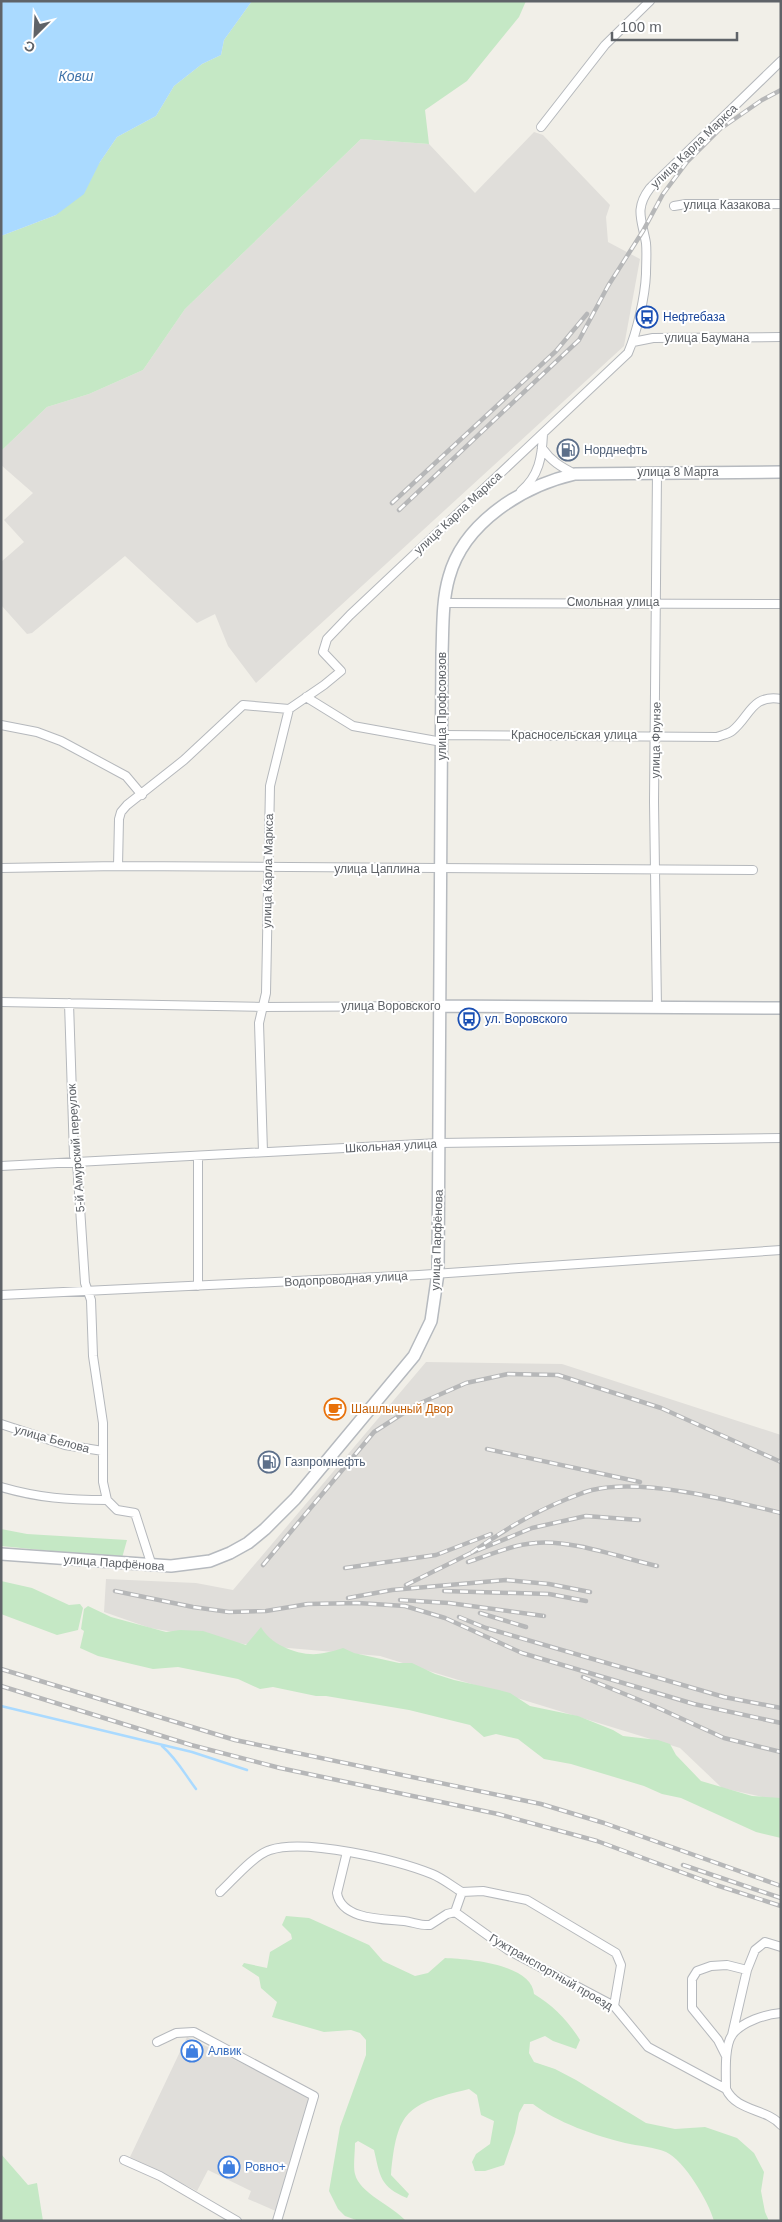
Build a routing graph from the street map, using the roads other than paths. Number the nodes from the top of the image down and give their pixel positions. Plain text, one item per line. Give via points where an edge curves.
1 (650, 1) edge
2 (781, 61) edge
3 (541, 127) dead end
4 (781, 204) edge
5 (674, 206) dead end
6 (781, 337) edge
7 (633, 342) junction
8 (543, 434) junction
9 (542, 448) junction
10 (657, 472) junction
11 (781, 472) edge
12 (575, 474) junction
13 (513, 498) junction
14 (656, 602) junction
15 (445, 603) junction
16 (781, 604) edge
17 (306, 697) junction
18 (781, 699) edge
19 (289, 708) junction
20 (1, 725) edge
21 (656, 735) junction
22 (442, 739) junction
23 (142, 795) junction
24 (118, 866) junction
25 (1, 868) edge
26 (267, 869) junction
27 (442, 870) junction
28 (655, 870) junction
29 (752, 870) dead end
30 (1, 1002) edge
31 (69, 1003) junction
32 (440, 1006) junction
33 (263, 1007) junction
34 (657, 1008) junction
35 (781, 1008) edge
36 (781, 1138) edge
37 (439, 1143) junction
38 (263, 1152) junction
39 (198, 1157) junction
40 (77, 1162) junction
41 (1, 1166) edge
42 (781, 1250) edge
43 (438, 1273) junction
44 (198, 1286) junction
45 (88, 1291) junction
46 (1, 1295) edge
47 (1, 1424) edge
48 (103, 1452) junction
49 (1, 1487) edge
50 (107, 1500) junction
51 (1, 1554) edge
52 (152, 1566) junction
53 (348, 1852) junction
54 (220, 1892) dead end
55 (462, 1892) junction
56 (455, 1912) junction
57 (781, 1947) edge
58 (747, 1970) junction
59 (614, 2006) junction
60 (781, 2013) edge
61 (732, 2035) junction
62 (156, 2042) dead end
63 (726, 2056) junction
64 (726, 2089) junction
65 (781, 2125) edge
66 (124, 2160) dead end
67 (237, 2221) edge
68 (276, 2221) edge

1 - 3 street via 605,44
2 - 7 street, улица Карла Маркса via 650,188 642,200 640,216 646,243 646,276
4 - 5 street, улица Казакова
6 - 7 street, улица Баумана via 654,338
7 - 8 street, улица Карла Маркса via 628,354
8 - 9 street
8 - 17 street, улица Карла Маркса via 326,640 323,652 341,671
9 - 12 street via 559,467
9 - 13 street via 535,477
10 - 11 main road, улица 8 Марта
10 - 12 main road, улица 8 Марта
10 - 14 street, улица Фрунзе
12 - 13 main road, улица Профсоюзов via 550,480
13 - 15 main road, улица Профсоюзов via 474,534 460,552 449,576
14 - 15 street, Смольная улица
14 - 16 street, Смольная улица
14 - 21 street, улица Фрунзе
15 - 22 main road, улица Профсоюзов
17 - 19 street, улица Карла Маркса
17 - 22 street, Красносельская улица via 353,726
18 - 21 street, Красносельская улица via 757,701 732,732 726,734
19 - 23 street via 243,705
19 - 26 street, улица Карла Маркса via 270,786
20 - 23 street via 62,741 126,776
21 - 22 street, Красносельская улица
21 - 28 street, улица Фрунзе
22 - 27 main road, улица Профсоюзов
23 - 24 street via 127,805 119,819
24 - 25 street, улица Цаплина
24 - 26 street, улица Цаплина
26 - 27 street, улица Цаплина
26 - 33 street, улица Карла Маркса via 266,994
27 - 28 street, улица Цаплина
27 - 32 main road, улица Профсоюзов
28 - 29 street, улица Цаплина
28 - 34 street, улица Фрунзе
30 - 31 street, улица Воровского
31 - 33 street, улица Воровского
31 - 40 street, 5-й Амурский переулок via 74,1156
32 - 33 street, улица Воровского
32 - 34 main road, улица Воровского
32 - 37 main road, улица Парфёнова
33 - 38 street, улица Карла Маркса via 259,1023
34 - 35 main road, улица Воровского
36 - 37 street, Школьная улица
37 - 38 street, Школьная улица
37 - 43 main road, улица Парфёнова
38 - 39 street, Школьная улица
39 - 40 street, Школьная улица
39 - 44 street
40 - 41 street, Школьная улица
40 - 45 street, 5-й Амурский переулок
42 - 43 street, Водопроводная улица
43 - 44 street, Водопроводная улица
43 - 52 main road, улица Парфёнова via 431,1321 414,1356 271,1524 248,1543 210,1561
44 - 45 street, Водопроводная улица
45 - 46 street, Водопроводная улица
45 - 48 street, 5-й Амурский переулок via 103,1423
47 - 48 street, улица Белова via 65,1445
48 - 50 street, 5-й Амурский переулок
49 - 50 street via 63,1500
50 - 52 street via 117,1510 135,1513
51 - 52 main road, улица Парфёнова
53 - 54 street via 308,1847 270,1850 261,1854
53 - 55 street via 392,1861 433,1875
53 - 56 street via 336,1893 349,1910 360,1916 430,1926
55 - 56 street
55 - 59 street via 483,1891 527,1900 616,1953 621,1965
56 - 59 street, Гужтранспортный проезд via 508,1950
57 - 58 street via 765,1942 759,1945
58 - 61 street
58 - 63 street via 727,1965 710,1966 697,1972 692,1979 692,2008 718,2040
59 - 64 street, Гужтранспортный проезд via 648,2047
60 - 61 street via 762,2016
61 - 63 street
62 - 68 street via 176,2033 194,2032 314,2096
63 - 64 street
64 - 65 street, Гужтранспортный проезд via 730,2097 743,2106
66 - 67 street via 160,2176

